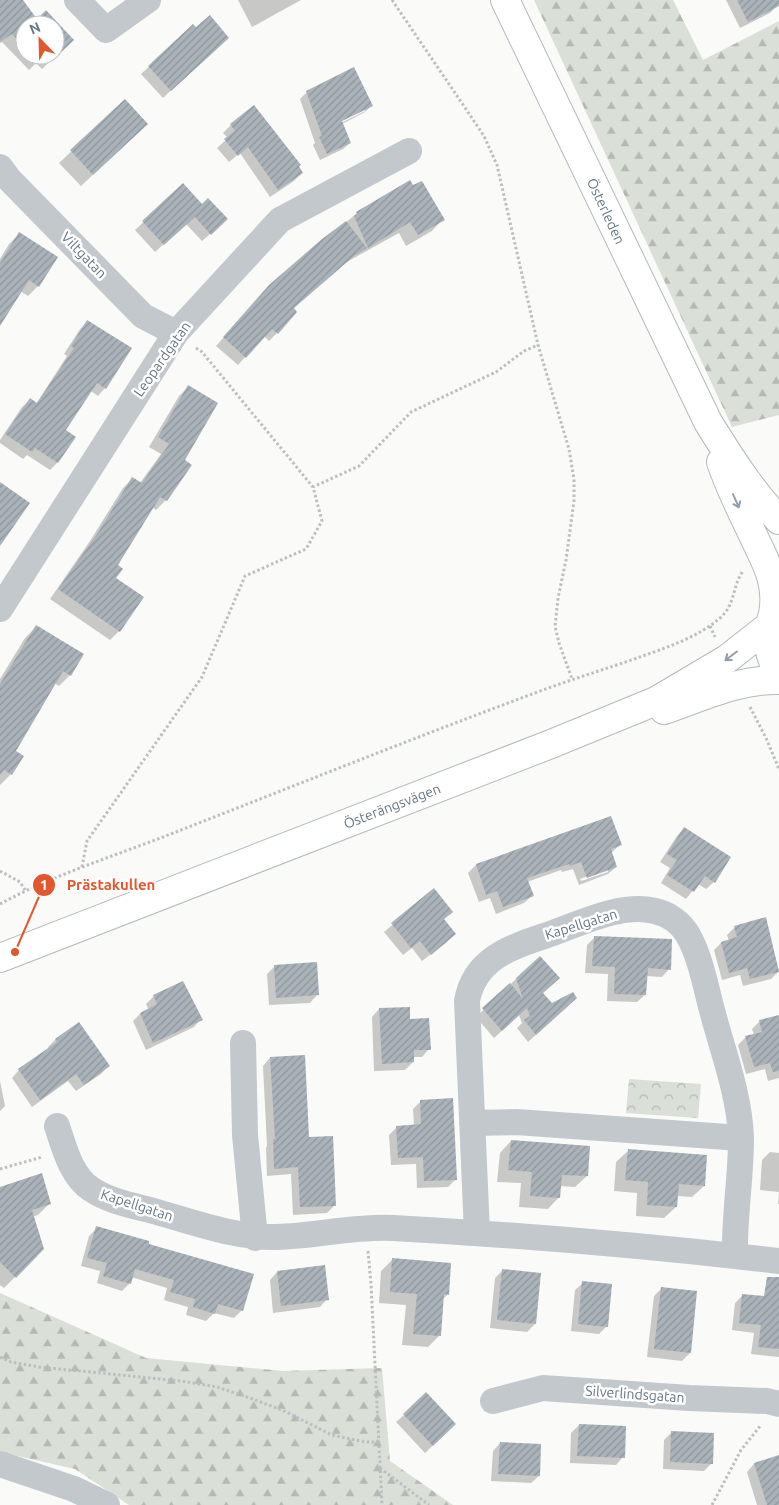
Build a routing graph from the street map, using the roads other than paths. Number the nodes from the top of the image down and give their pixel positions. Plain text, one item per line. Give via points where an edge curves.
1 (77, 0) edge
2 (148, 0) edge
3 (505, 0) edge
4 (410, 152) dead end
5 (3, 178) edge
6 (176, 333) junction
7 (708, 422) junction
8 (779, 520) edge
9 (0, 609) edge
10 (774, 615) edge
11 (779, 673) edge
12 (779, 680) edge
13 (0, 958) edge
14 (0, 971) edge
15 (243, 1043) dead end
16 (472, 1124) junction
17 (57, 1126) dead end
18 (741, 1138) junction
19 (477, 1233) junction
20 (255, 1238) junction
21 (735, 1256) junction
22 (779, 1261) edge
23 (493, 1401) dead end
24 (779, 1404) edge
25 (0, 1464) edge
26 (107, 1505) edge

1 - 2 street via 106,30
3 - 7 street, Österleden
4 - 6 street, Leopardgatan via 280,220
5 - 6 street, Viltgatan via 143,316
6 - 9 street, Leopardgatan
7 - 8 street, Österleden via 739,470
7 -> 10 street, Österleden via 735,497 765,558 776,599
10 - 11 street, Österleden via 769,651
10 -> 13 street, Österängsvägen via 728,659 656,701
12 - 14 street, Österängsvägen via 739,684 659,712
15 - 20 street via 245,1135
16 - 18 street via 516,1122
16 - 18 street, Kapellgatan via 467,1001 483,967 506,950 527,942 606,915 640,909 669,917 688,936 703,976 732,1083
16 - 19 street, Kapellgatan
17 - 20 street, Kapellgatan via 76,1174 102,1196
18 - 21 street, Kapellgatan
19 - 20 street, Kapellgatan via 366,1228
19 - 21 street, Kapellgatan
21 - 22 street, Kapellgatan
23 - 24 street, Silverlindsgatan via 543,1388
25 - 26 street via 74,1489

